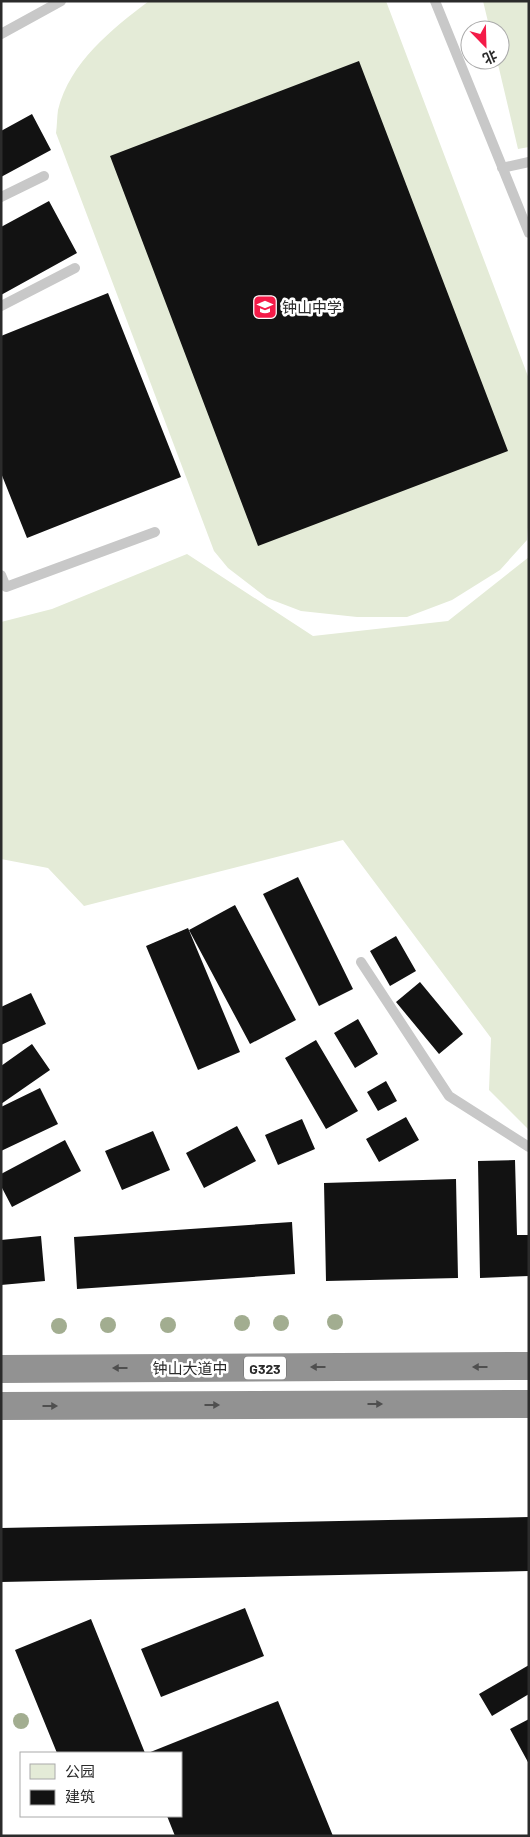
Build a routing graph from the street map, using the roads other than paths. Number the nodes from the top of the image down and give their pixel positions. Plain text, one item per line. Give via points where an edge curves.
1 (61, 1) edge
2 (435, 1) edge
3 (1, 34) edge
4 (529, 162) edge
5 (502, 168) junction
6 (44, 176) dead end
7 (1, 197) edge
8 (529, 233) edge
9 (75, 268) dead end
10 (1, 306) edge
11 (154, 532) dead end
12 (1, 575) edge
13 (361, 962) dead end
14 (529, 1147) edge
15 (529, 1366) edge
16 (1, 1369) edge
17 (529, 1404) edge
18 (1, 1406) edge

1 - 3 lane
2 - 5 lane
4 - 5 lane
5 - 8 lane
6 - 7 lane
9 - 10 lane
11 - 12 lane via 6,587
13 - 14 lane via 449,1096
15 -> 16 highway, 钟山大道中 / G323
18 -> 17 highway

